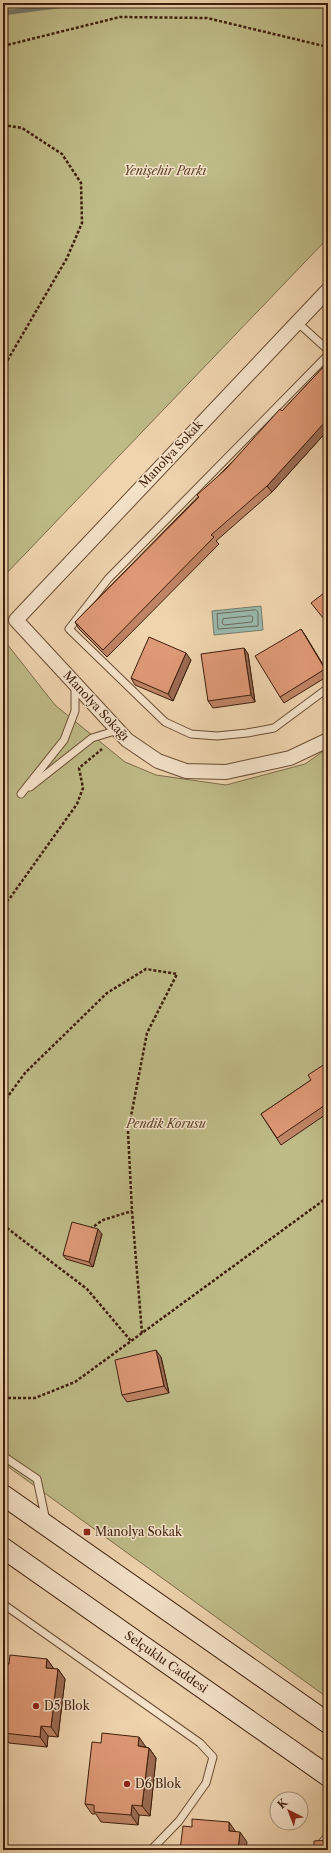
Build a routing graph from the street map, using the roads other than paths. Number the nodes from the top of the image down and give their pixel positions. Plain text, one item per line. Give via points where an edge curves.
1 (328, 290) edge
2 (297, 322) junction
3 (328, 350) edge
4 (328, 354) edge
5 (16, 620) joint
6 (75, 684) junction
7 (328, 688) edge
8 (118, 730) junction
9 (328, 740) edge
10 (3, 1456) edge
11 (3, 1495) edge
12 (48, 1527) junction
13 (3, 1548) edge
14 (4, 1607) edge
15 (328, 1723) edge
16 (328, 1776) edge
17 (328, 1836) edge
18 (151, 1850) edge
19 (315, 1850) edge

1 - 2 street, Manolya Sokak
2 - 3 lane
2 - 5 street, Manolya Sokak
4 - 7 lane via 108,579 69,629 165,722 191,734 217,736 274,728
5 - 6 street, Manolya Sokağı
6 - 8 street, Manolya Sokağı
6 - 8 lane via 75,711 64,740 21,794 92,738
8 - 9 street, Manolya Sokağı via 127,740 158,761 186,771 226,772 262,765 290,758
10 - 12 lane via 37,1479
11 - 12 main road
12 - 15 main road
13 - 16 main road, Selçuklu Caddesi
14 - 18 lane via 200,1743 213,1757 206,1783 179,1821
17 - 19 lane

